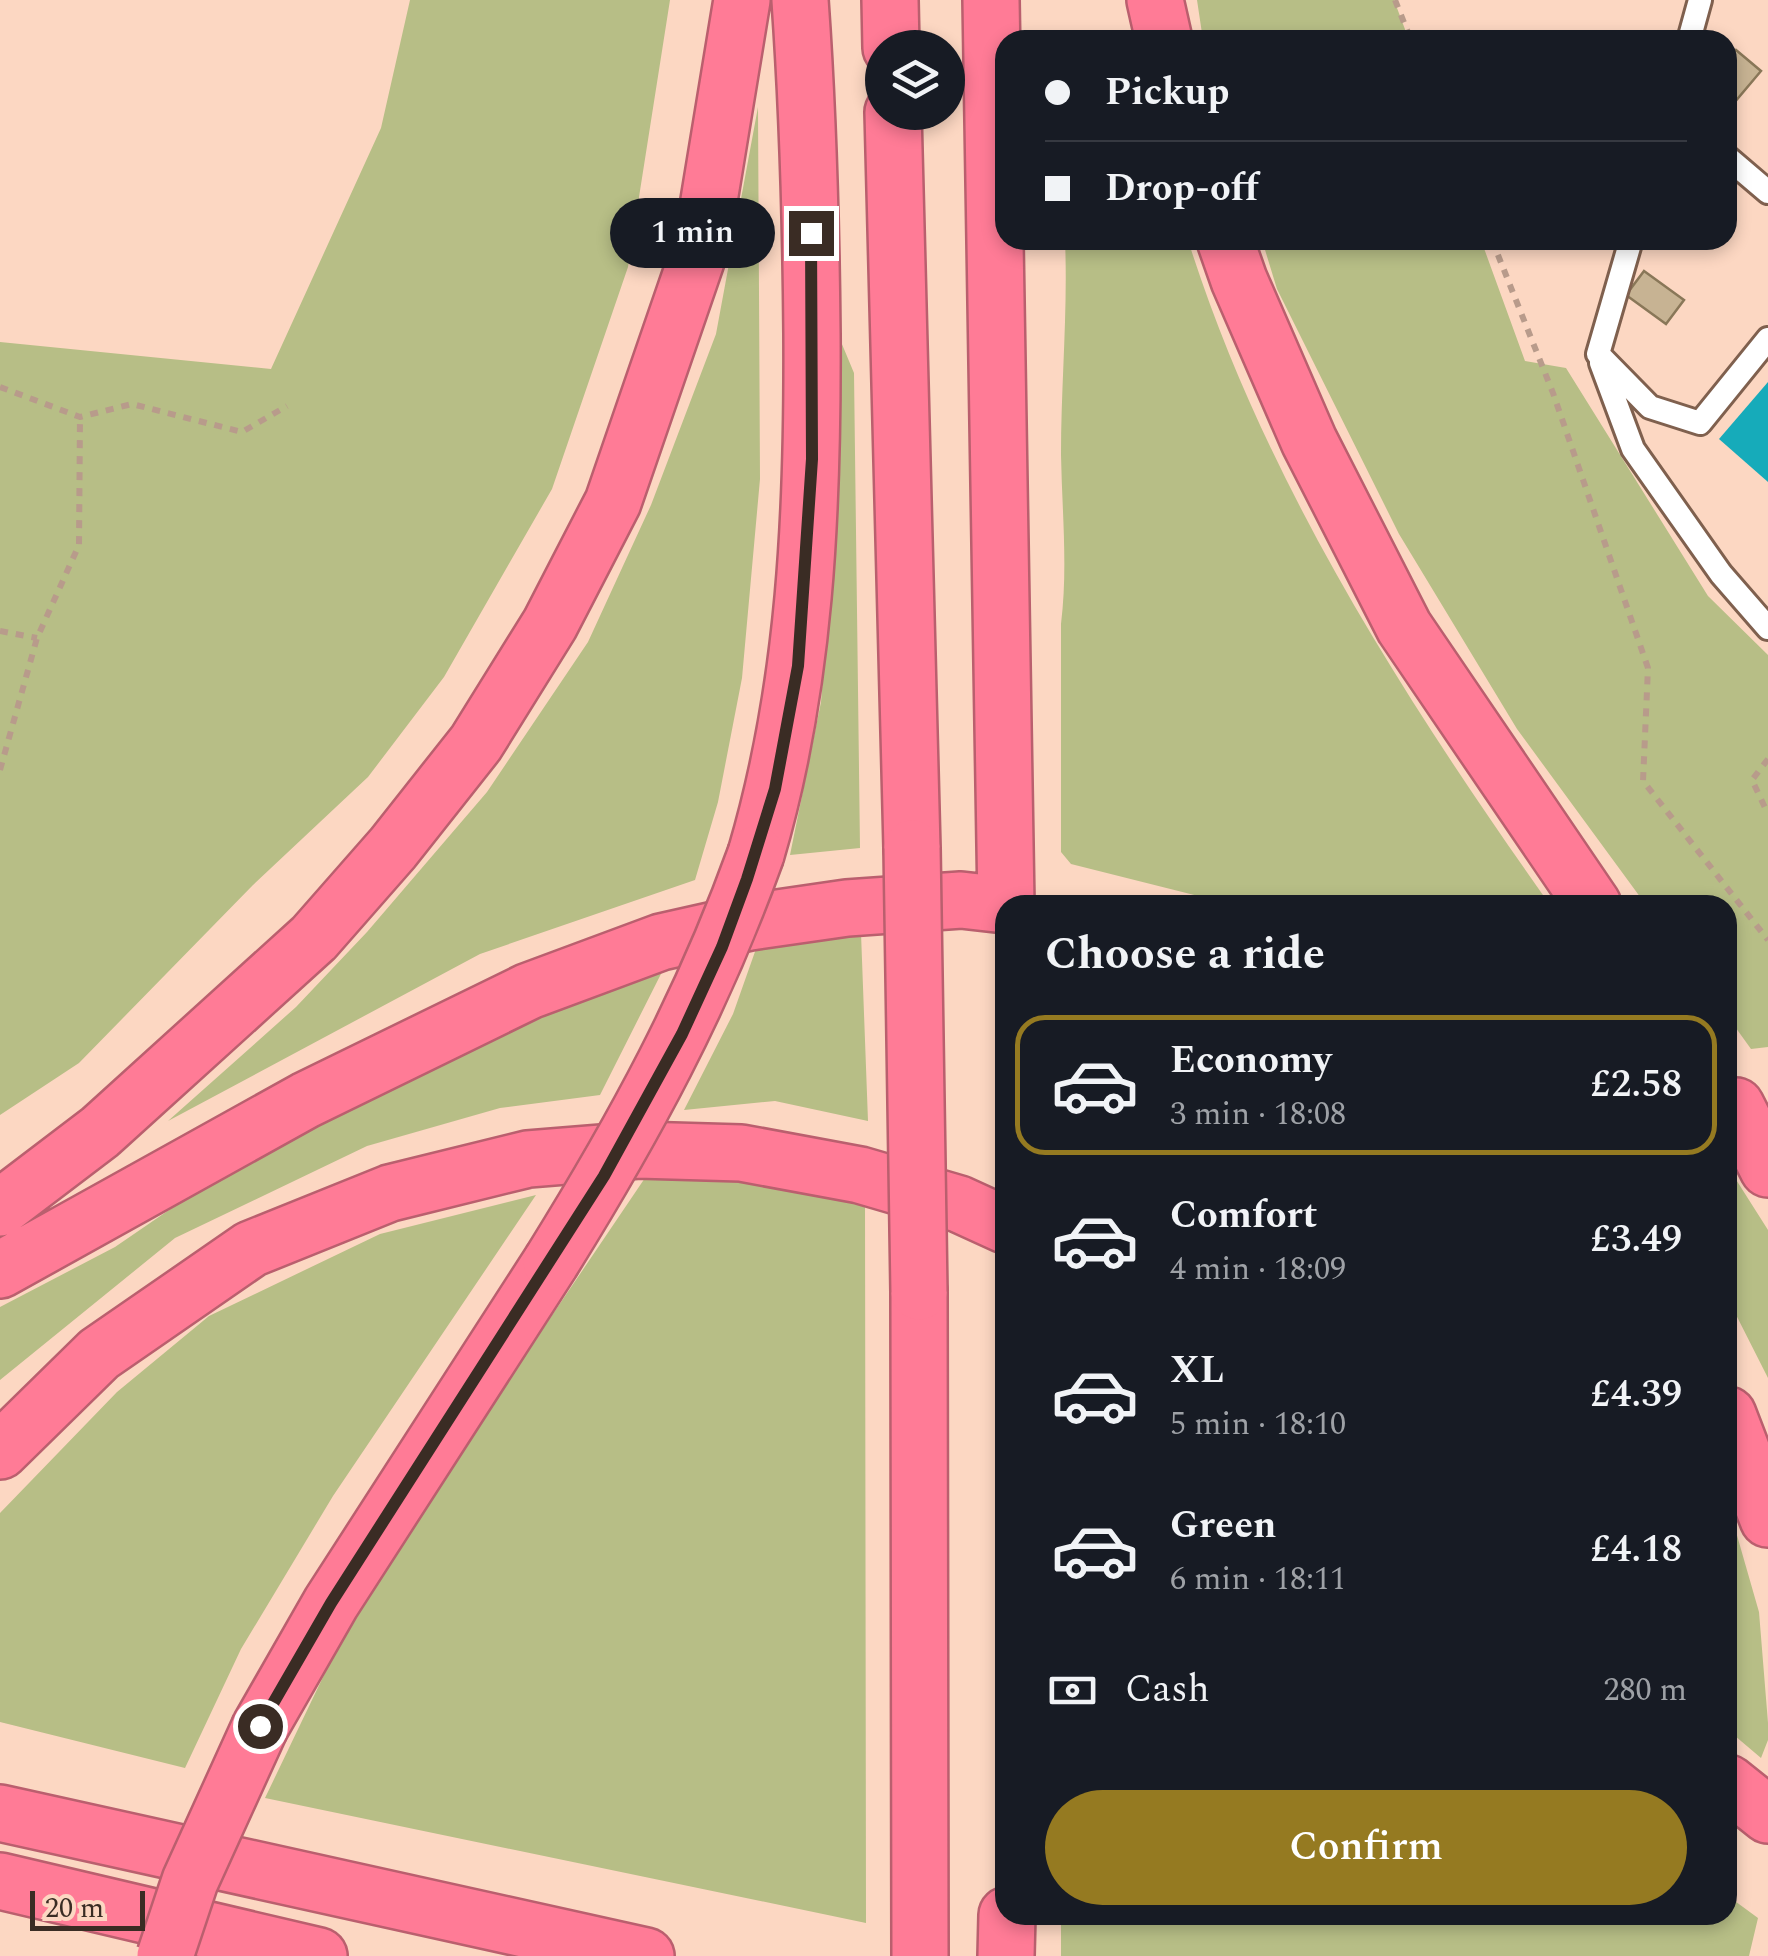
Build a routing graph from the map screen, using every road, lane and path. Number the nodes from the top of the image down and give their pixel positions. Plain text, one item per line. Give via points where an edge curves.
1 (742, 0) edge
2 (800, 0) edge
3 (890, 0) edge
4 (991, 0) edge
5 (1155, 0) edge
6 (1395, 0) edge
7 (1700, 0) edge
8 (891, 30) edge
9 (1162, 30) edge
10 (1407, 30) edge
11 (1692, 30) edge
12 (892, 130) edge
13 (1737, 166) edge
14 (1768, 192) edge
15 (995, 226) edge
16 (995, 250) edge
17 (1228, 250) edge
18 (1496, 250) edge
19 (1628, 250) edge
20 (1768, 339) edge
21 (1598, 354) junction
22 (0, 388) edge
23 (286, 406) dead end
24 (80, 417) junction
25 (1768, 628) edge
26 (0, 631) edge
27 (37, 638) junction
28 (1768, 760) edge
29 (0, 770) edge
30 (1768, 814) edge
31 (1006, 895) edge
32 (1585, 895) edge
33 (1733, 895) edge
34 (1737, 901) edge
35 (995, 904) edge
36 (1768, 940) edge
37 (1744, 1114) edge
38 (1768, 1170) edge
39 (0, 1208) edge
40 (995, 1220) edge
41 (0, 1270) edge
42 (1737, 1438) edge
43 (0, 1451) edge
44 (1768, 1519) edge
45 (1737, 1790) edge
46 (0, 1814) edge
47 (1768, 1815) edge
48 (0, 1881) edge
49 (1007, 1925) edge
50 (164, 1956) edge
51 (320, 1956) edge
52 (646, 1956) edge
53 (920, 1956) edge
54 (1006, 1956) edge

1 - 39 highway via 702,243 612,502 550,624 476,744 314,938 100,1132
2 - 50 highway, bridge via 811,195 812,459 798,666 756,854 682,1034 604,1176 331,1603 260,1726
3 - 8 highway
4 - 15 highway
5 - 9 highway
6 - 10 path
7 - 11 lane
12 - 53 highway, bridge via 919,1292
13 - 14 lane
16 - 31 highway
17 - 32 highway via 1308,441 1404,627
18 - 33 path via 1648,668 1642,780
19 - 21 lane
20 - 21 lane via 1700,423 1650,407
21 - 25 lane via 1633,449 1720,574
22 - 24 path
23 - 24 path via 242,432 132,404
24 - 27 path via 79,545
26 - 27 path
27 - 29 path
28 - 30 path via 1752,780
34 - 36 path
35 - 41 highway via 847,908 750,922 661,942 529,990 306,1100
37 - 38 highway
40 - 43 highway via 860,1175 741,1154 639,1150 528,1158 390,1194 251,1250 99,1354
42 - 44 highway
45 - 47 highway
46 - 52 highway
48 - 51 highway
49 - 54 highway

